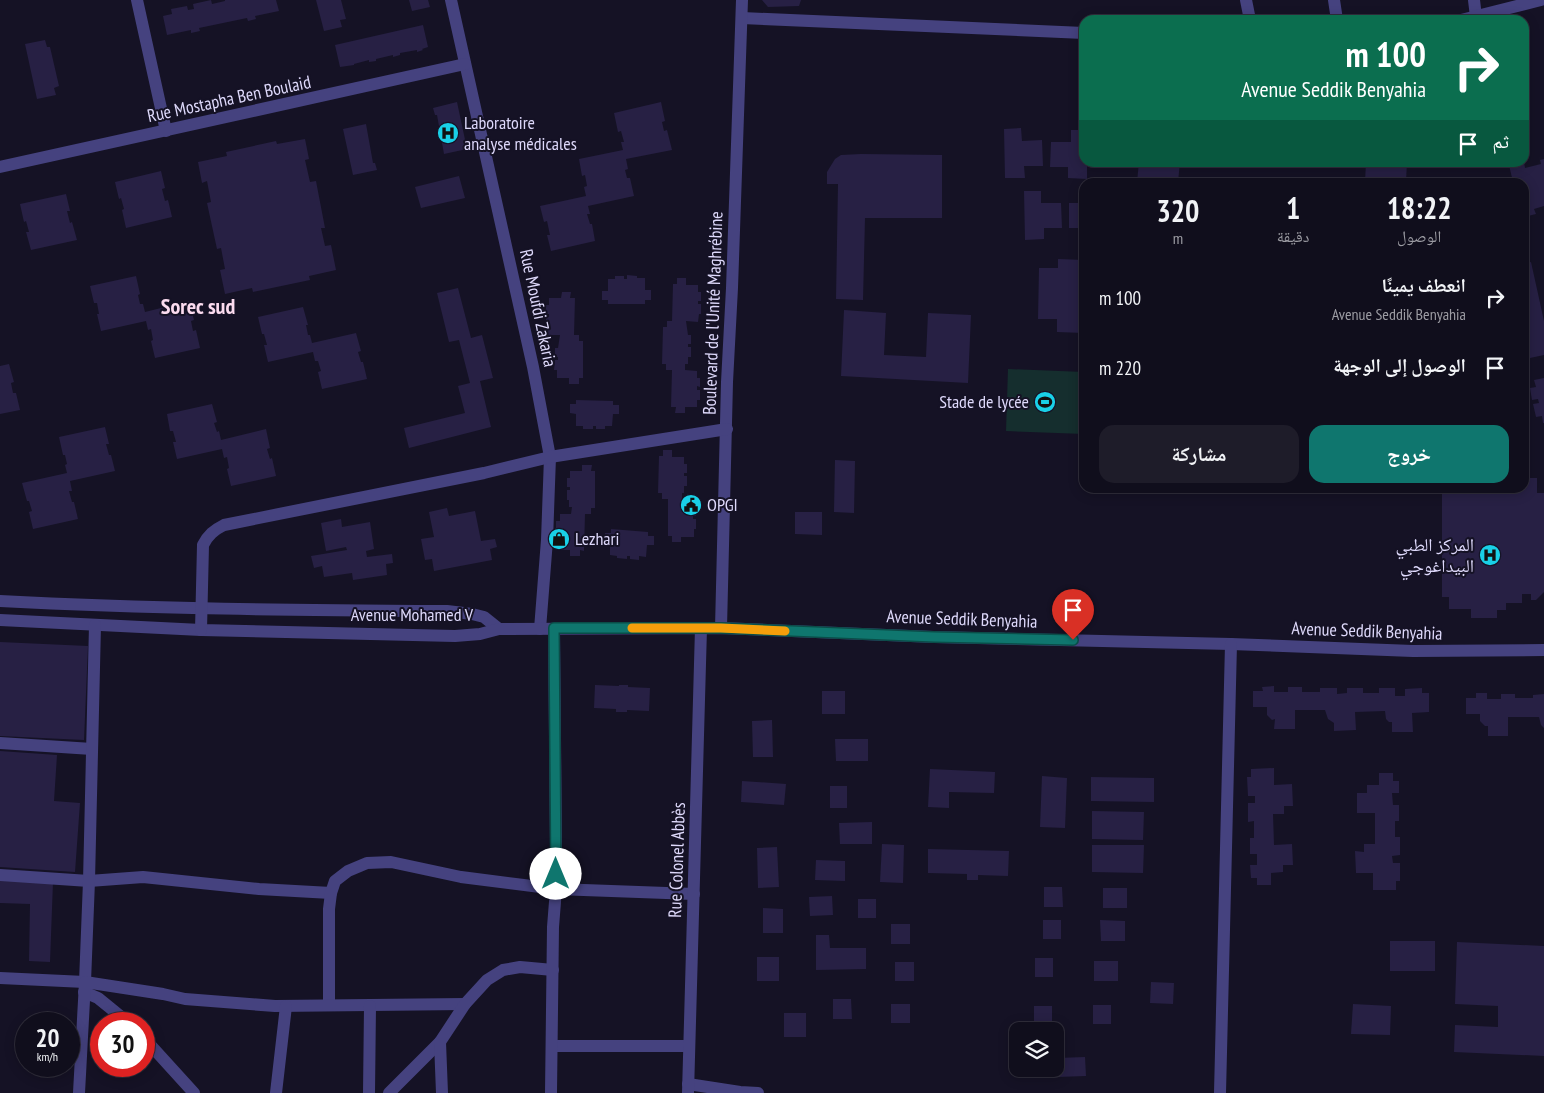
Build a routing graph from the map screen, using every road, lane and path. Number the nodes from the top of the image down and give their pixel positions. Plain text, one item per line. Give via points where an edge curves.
1 (137, 0) edge
2 (451, 0) edge
3 (742, 0) edge
4 (1246, 0) edge
5 (1334, 0) edge
6 (1474, 0) edge
7 (1542, 0) edge
8 (1249, 15) edge
9 (1336, 15) edge
10 (1476, 15) edge
11 (1484, 15) edge
12 (742, 18) junction
13 (1079, 33) edge
14 (465, 64) junction
15 (166, 131) junction
16 (0, 167) edge
17 (727, 428) junction
18 (550, 457) junction
19 (0, 601) edge
20 (201, 610) junction
21 (0, 620) edge
22 (95, 625) junction
23 (554, 628) junction
24 (702, 628) junction
25 (721, 628) junction
26 (540, 629) junction
27 (201, 630) junction
28 (499, 630) junction
29 (1231, 644) junction
30 (1544, 650) edge
31 (0, 743) edge
32 (92, 748) junction
33 (0, 875) edge
34 (89, 881) junction
35 (556, 889) junction
36 (331, 893) junction
37 (694, 894) junction
38 (554, 970) junction
39 (0, 978) edge
40 (84, 987) junction
41 (465, 1004) junction
42 (329, 1005) junction
43 (286, 1006) junction
44 (370, 1006) junction
45 (115, 1012) edge
46 (440, 1042) junction
47 (552, 1046) junction
48 (689, 1046) junction
49 (155, 1050) edge
50 (688, 1089) edge
51 (79, 1093) edge
52 (194, 1093) edge
53 (276, 1093) edge
54 (369, 1093) edge
55 (389, 1093) edge
56 (442, 1093) edge
57 (551, 1093) edge
58 (740, 1093) edge
59 (758, 1093) edge
60 (1220, 1093) edge

1 - 15 street
2 - 14 street, Rue Moufdi Zakaria
3 - 12 street, Boulevard de l'Unité Maghrébine
4 - 8 street
5 - 9 street
6 - 10 street
7 - 11 street
12 - 13 street
12 - 17 street, Boulevard de l'Unité Maghrébine
14 - 15 street, Rue Mostapha Ben Boulaid
14 - 18 street, Rue Moufdi Zakaria
15 - 16 street, Rue Mostapha Ben Boulaid
17 - 18 street
17 - 25 street, Boulevard de l'Unité Maghrébine
18 - 20 street via 224,525 207,536 203,545
18 - 26 street, Rue Moufdi Zakaria
19 - 20 street, Avenue Mohamed V
20 - 27 street
20 - 28 street, Avenue Mohamed V via 448,611 484,618
21 - 22 street, Avenue Mohamed V
22 - 27 street, Avenue Mohamed V
22 - 32 street
23 - 24 street, Avenue Seddik Benyahia
23 - 26 street, Avenue Seddik Benyahia
23 - 35 street
24 - 25 street, Avenue Seddik Benyahia
24 - 37 street, Rue Colonel Abbès
25 - 29 street, Avenue Seddik Benyahia
26 - 28 street, Avenue Seddik Benyahia
27 - 28 street, Avenue Mohamed V via 455,636
29 - 30 street, Avenue Seddik Benyahia via 1413,651
29 - 60 street
31 - 32 street
32 - 34 street
33 - 34 street
34 - 36 street via 143,877
34 - 40 street
35 - 36 street via 461,877 391,862 367,863 348,871 334,881
35 - 37 street
35 - 38 street
36 - 42 street
37 - 48 street, Rue Colonel Abbès
38 - 41 street via 503,970 487,980
38 - 47 street
39 - 40 street
40 - 43 street
40 - 45 street
40 - 51 street
41 - 44 street
41 - 46 street
42 - 43 street
42 - 44 street
43 - 53 street
44 - 54 street
46 - 55 street
46 - 56 street
47 - 48 street
47 - 57 street
48 - 50 street, Rue Colonel Abbès
49 - 52 street
50 - 58 street
58 - 59 street

